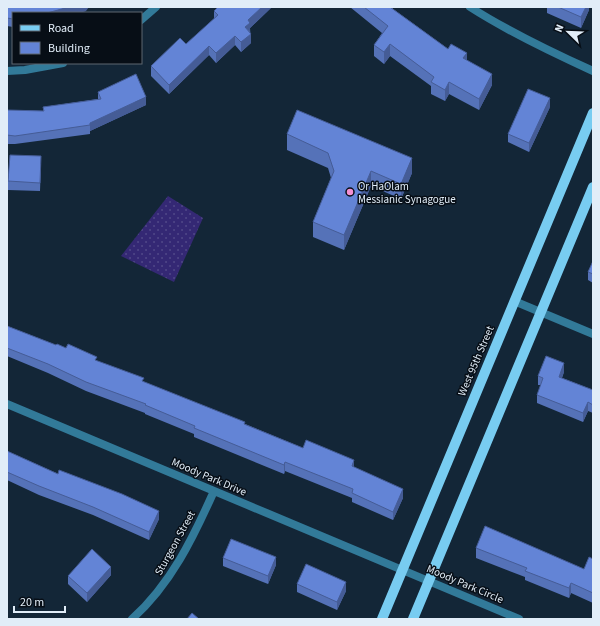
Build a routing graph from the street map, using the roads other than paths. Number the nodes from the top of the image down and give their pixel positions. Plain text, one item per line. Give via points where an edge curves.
1 (156, 7) edge
2 (470, 7) edge
3 (142, 19) edge
4 (58, 64) edge
5 (7, 71) edge
6 (593, 71) edge
7 (593, 114) edge
8 (593, 187) edge
9 (514, 301) junction
10 (541, 312) junction
11 (593, 334) edge
12 (7, 404) edge
13 (214, 491) junction
14 (402, 570) junction
15 (429, 581) junction
16 (132, 619) edge
17 (382, 619) edge
18 (413, 619) edge
19 (519, 619) edge

1 - 3 street
2 - 6 street via 549,52
4 - 5 street
7 - 9 main road, West 95th Street
8 - 10 main road
9 - 10 street
9 - 14 main road, West 95th Street
10 - 11 street
10 - 15 main road
12 - 13 street, Moody Park Drive
13 - 14 street, Moody Park Drive
13 - 16 street, Sturgeon Street via 185,551 167,580
14 - 15 street, Moody Park Circle
14 - 17 main road, West 95th Street
15 - 18 main road
15 - 19 street, Moody Park Circle

